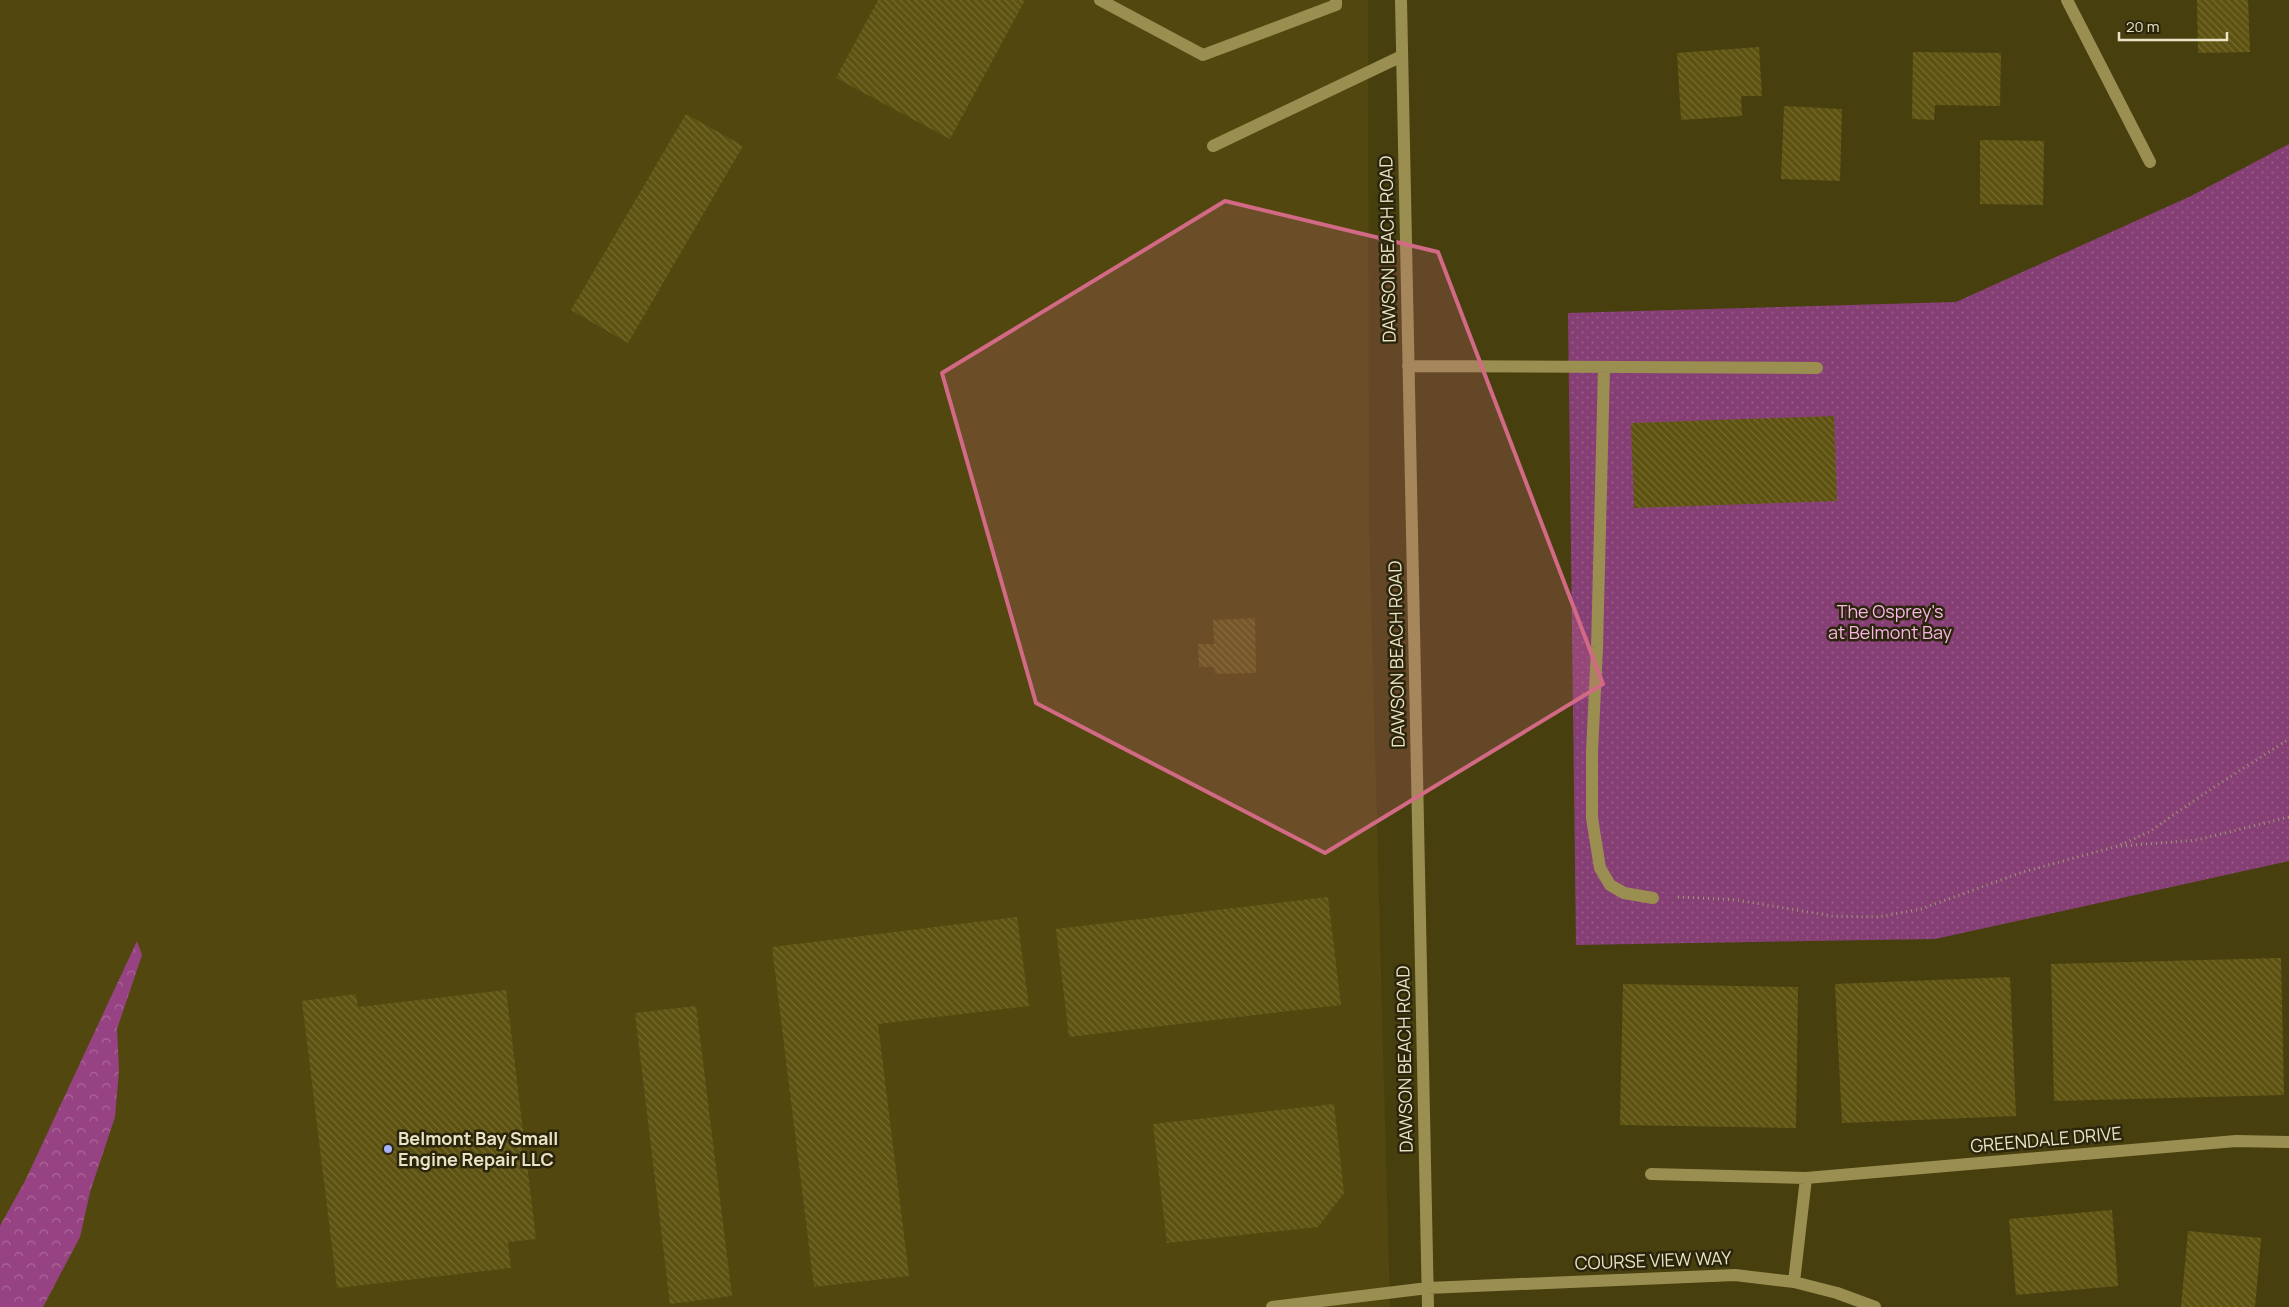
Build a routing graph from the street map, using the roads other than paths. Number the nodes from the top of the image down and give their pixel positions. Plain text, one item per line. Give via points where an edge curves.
1 (1100, 0) edge
2 (1336, 0) edge
3 (1401, 0) edge
4 (2067, 0) edge
5 (1402, 56) junction
6 (1212, 146) dead end
7 (2150, 162) dead end
8 (1408, 366) junction
9 (1604, 368) junction
10 (1817, 368) dead end
11 (1653, 898) road end
12 (2289, 1142) edge
13 (1650, 1174) dead end
14 (1806, 1178) junction
15 (1794, 1282) junction
16 (1428, 1288) junction
17 (1272, 1307) edge
18 (1428, 1307) edge
19 (1875, 1307) edge

1 - 2 street via 1203,55 1336,5
3 - 5 street, DAWSON BEACH ROAD
4 - 7 street
5 - 6 street
5 - 8 street, DAWSON BEACH ROAD
8 - 9 street
8 - 16 street, DAWSON BEACH ROAD
9 - 10 street
9 - 11 street via 1592,818 1600,868 1610,885 1624,893
12 - 14 street, GREENDALE DRIVE via 2236,1141
13 - 14 street, GREENDALE DRIVE
14 - 15 street
15 - 16 street, COURSE VIEW WAY via 1735,1275
15 - 19 street, COURSE VIEW WAY
16 - 17 street, COURSE VIEW WAY
16 - 18 street, DAWSON BEACH ROAD

